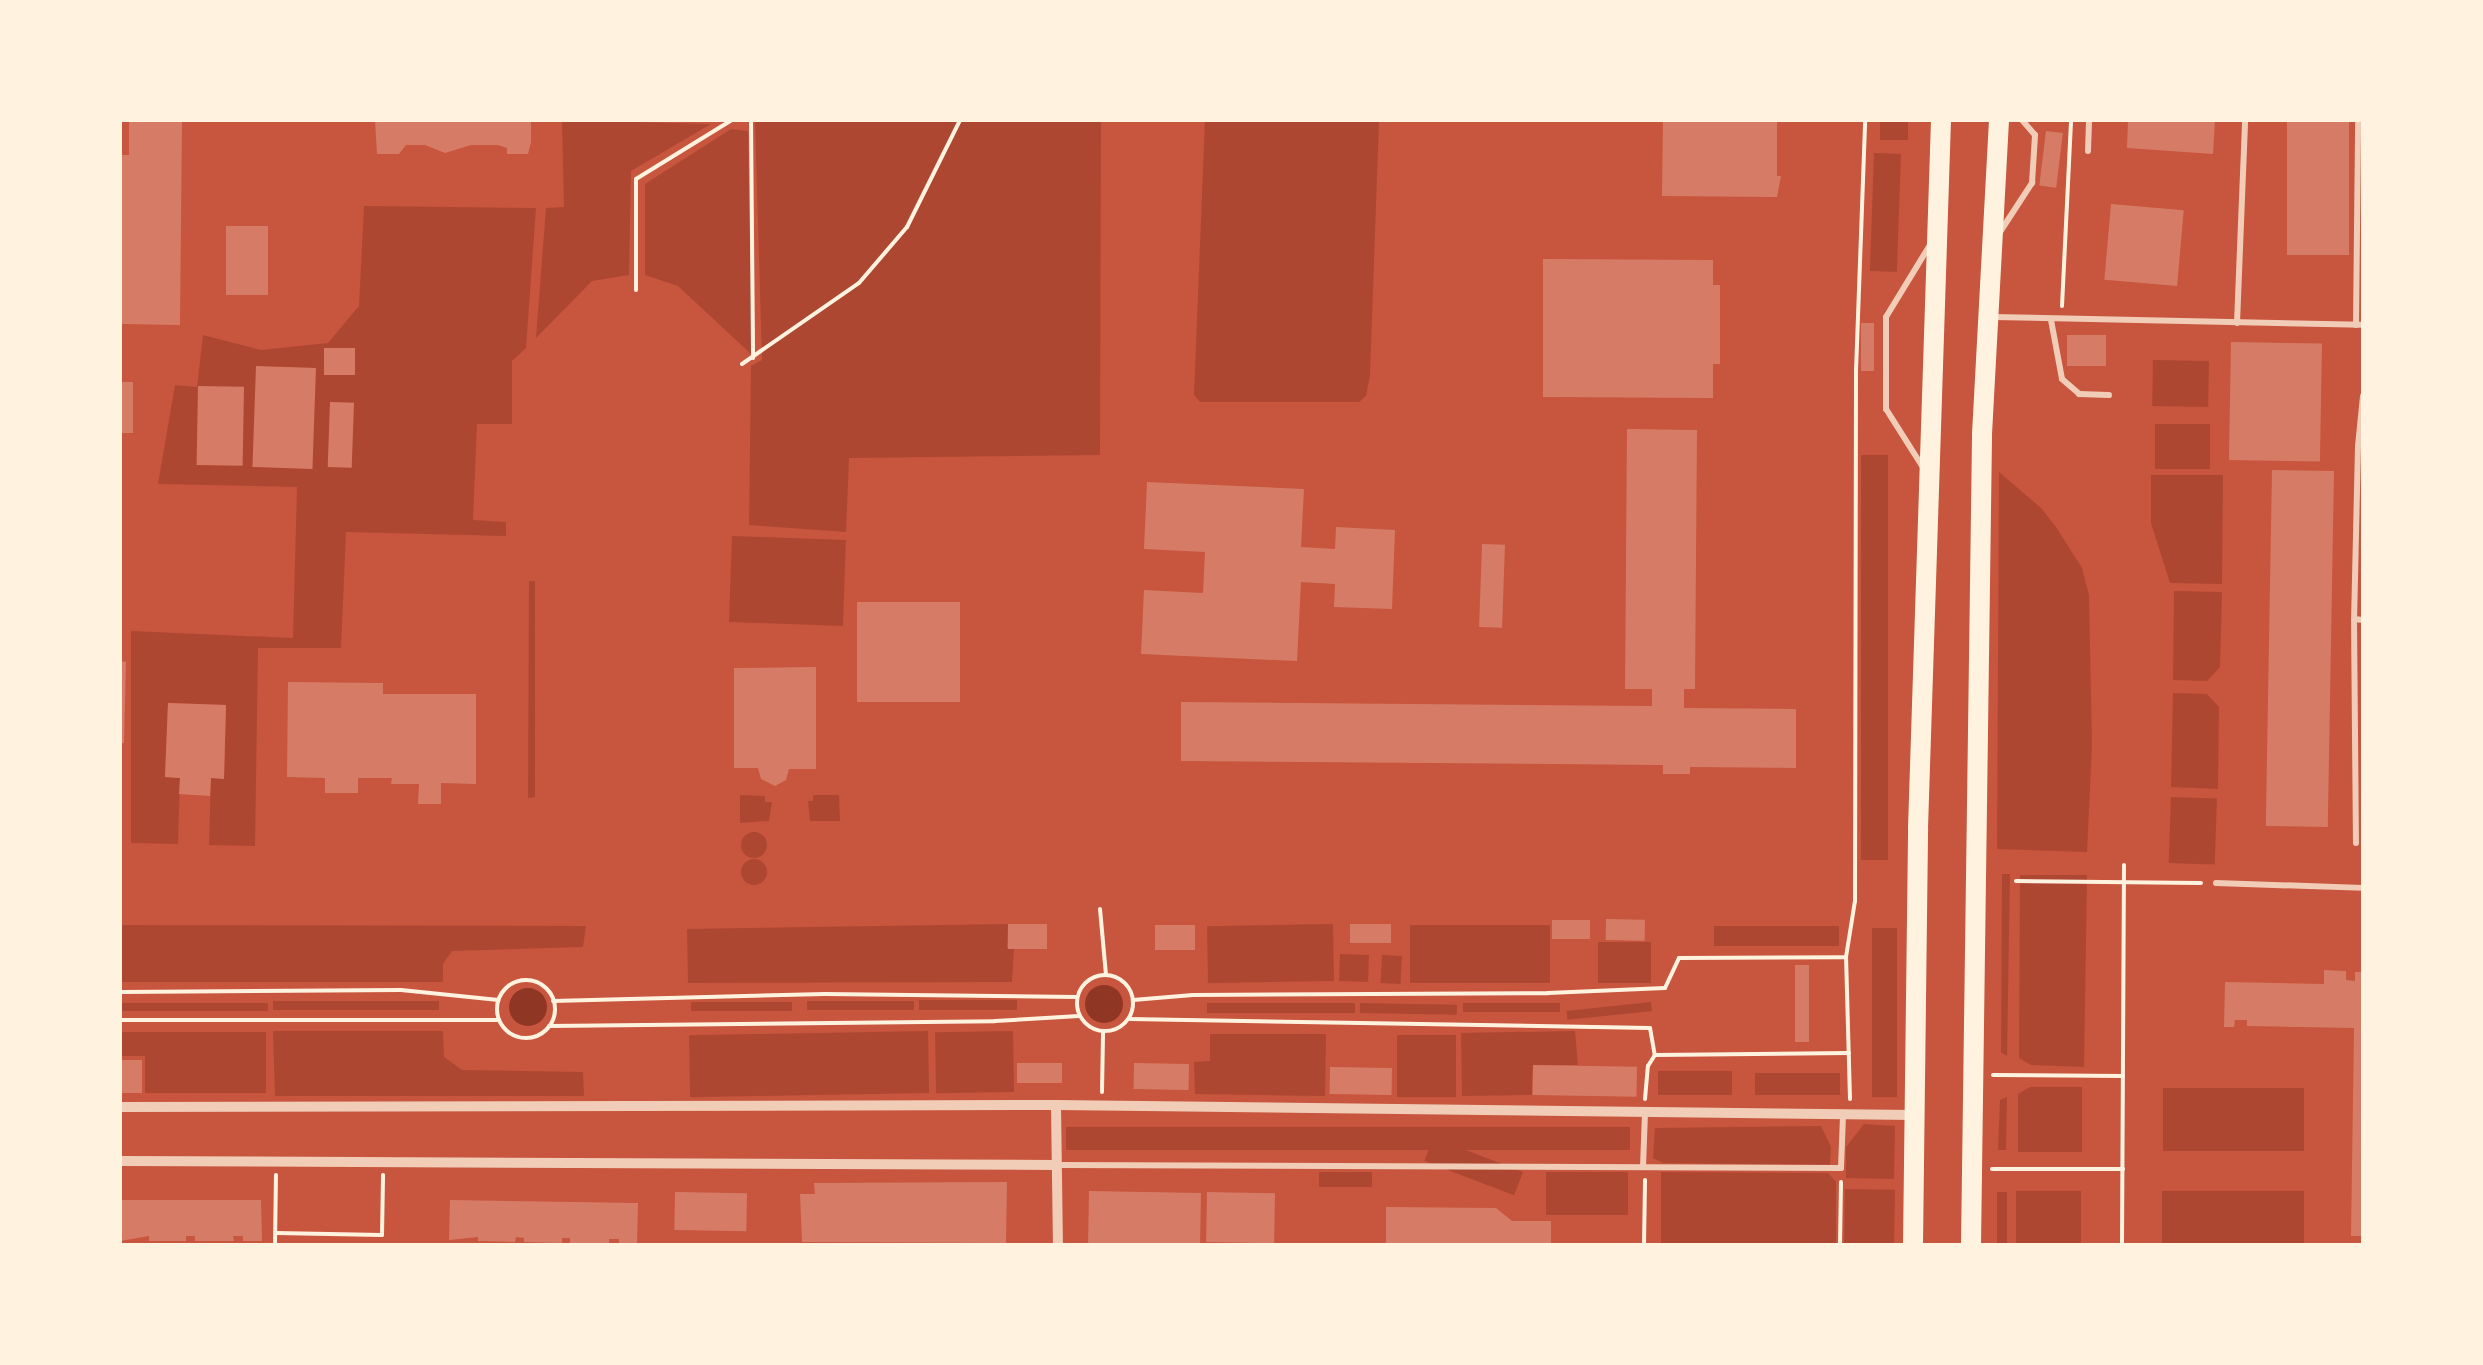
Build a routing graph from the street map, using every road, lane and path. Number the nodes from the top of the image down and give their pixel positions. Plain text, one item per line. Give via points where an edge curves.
1 (732, 120) edge
2 (751, 120) edge
3 (960, 120) edge
4 (1866, 120) edge
5 (1941, 120) edge
6 (1998, 120) edge
7 (2022, 120) edge
8 (2071, 120) edge
9 (2089, 120) edge
10 (2245, 120) edge
11 (2358, 120) edge
12 (2088, 151) dead end
13 (1934, 240) junction
14 (1991, 245) junction
15 (636, 290) dead end
16 (1987, 316) junction
17 (2051, 320) junction
18 (2061, 320) junction
19 (2237, 323) junction
20 (2360, 325) edge
21 (753, 358) junction
22 (742, 364) dead end
23 (2110, 394) dead end
24 (2363, 396) edge
25 (2361, 446) edge
26 (1927, 473) junction
27 (2354, 619) junction
28 (2363, 620) edge
29 (2356, 842) dead end
30 (2124, 865) dead end
31 (2016, 882) dead end
32 (2124, 882) junction
33 (2216, 883) joint
34 (2363, 888) edge
35 (1100, 909) dead end
36 (1846, 957) junction
37 (1106, 975) junction
38 (120, 992) edge
39 (1077, 997) junction
40 (498, 1000) junction
41 (1133, 1000) junction
42 (554, 1002) junction
43 (1079, 1016) junction
44 (1129, 1019) junction
45 (120, 1020) edge
46 (499, 1020) junction
47 (549, 1026) junction
48 (1103, 1032) junction
49 (1849, 1054) junction
50 (1655, 1055) junction
51 (1973, 1075) junction
52 (2123, 1076) junction
53 (1056, 1105) junction
54 (1104, 1105) junction
55 (120, 1107) edge
56 (1645, 1112) junction
57 (1842, 1115) junction
58 (1914, 1115) junction
59 (383, 1160) junction
60 (120, 1161) edge
61 (276, 1161) junction
62 (1057, 1165) junction
63 (1644, 1167) junction
64 (1841, 1168) junction
65 (1972, 1169) junction
66 (2123, 1169) junction
67 (276, 1232) junction
68 (276, 1245) edge
69 (1058, 1245) edge
70 (1644, 1245) edge
71 (1840, 1245) edge
72 (1913, 1245) edge
73 (1971, 1245) edge
74 (2122, 1245) edge

1 - 15 path via 636,179
2 - 21 path
3 - 21 path via 907,227 871,269
4 - 36 path via 1856,372 1855,902
5 - 13 main road
6 - 14 main road
7 - 14 lane via 2035,135 2032,183
8 - 18 path
9 - 12 lane
10 - 19 lane
11 - 20 lane
13 - 26 main road
13 - 26 lane via 1886,317 1886,409
14 - 16 main road
16 - 17 lane
16 - 51 main road
17 - 18 lane
17 - 23 lane via 2062,379 2080,394
18 - 19 lane
19 - 20 lane
21 - 22 path
24 - 25 lane
25 - 27 lane
26 - 58 main road
27 - 28 lane
27 - 29 lane
30 - 32 path
31 - 32 path
32 - 33 path
32 - 52 path
33 - 34 lane
35 - 37 path
36 - 41 path via 1679,958 1665,988
36 - 49 path
37 - 39 path via 1088,981
37 - 41 path via 1124,982
38 - 40 path via 401,990
39 - 42 path via 826,994
39 - 43 path
40 - 42 path via 510,984 529,980 547,989
40 - 46 path
41 - 44 path
42 - 47 path
43 - 47 path
43 - 48 path
44 - 48 path
44 - 50 path via 1650,1028
45 - 46 path
46 - 47 path via 522,1038
48 - 54 path
49 - 50 path
49 - 57 path via 1851,1096
50 - 56 path
51 - 52 path
51 - 65 main road
52 - 66 path
53 - 54 street
53 - 55 street
53 - 62 street
54 - 56 street
56 - 57 street
56 - 63 lane
57 - 58 street
57 - 64 lane
58 - 72 main road
59 - 61 street
59 - 62 street
59 - 67 path via 382,1235
60 - 61 street
61 - 67 path
62 - 63 lane
62 - 69 street
63 - 64 lane
63 - 70 path
64 - 71 path
65 - 66 path
65 - 73 main road
66 - 74 path
67 - 68 path

